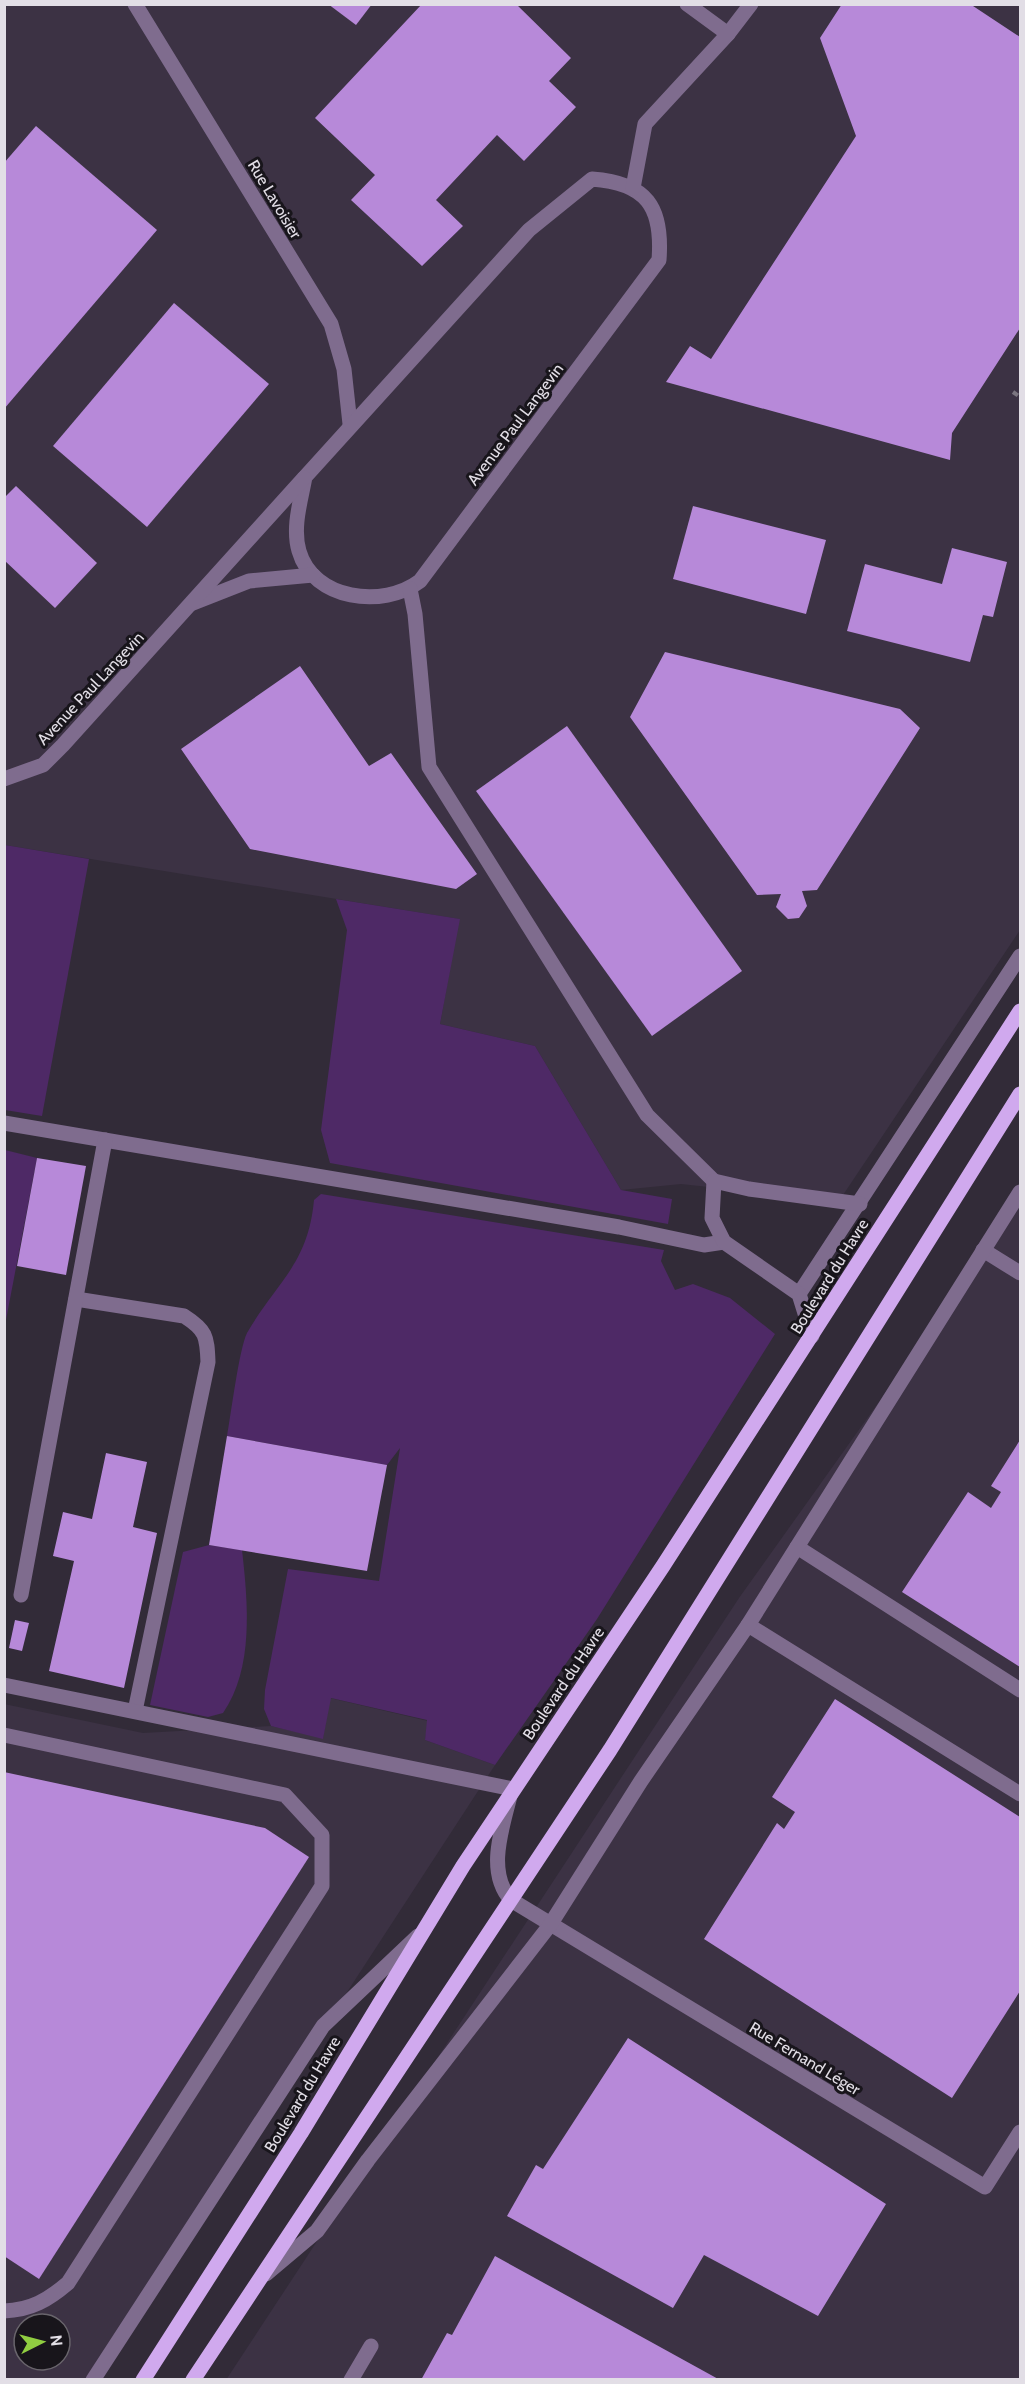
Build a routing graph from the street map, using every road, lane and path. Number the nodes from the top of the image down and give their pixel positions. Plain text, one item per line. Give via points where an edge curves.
1 (135, 4) edge
2 (687, 4) edge
3 (751, 4) edge
4 (728, 34) junction
5 (633, 188) junction
6 (1013, 392) dead end
7 (1020, 397) edge
8 (350, 424) junction
9 (305, 477) junction
10 (313, 575) junction
11 (410, 589) junction
12 (190, 604) junction
13 (4, 779) edge
14 (1020, 956) edge
15 (1020, 1011) edge
16 (1020, 1094) edge
17 (4, 1123) edge
18 (105, 1140) junction
19 (714, 1181) junction
20 (1020, 1192) edge
21 (860, 1204) junction
22 (724, 1242) junction
23 (983, 1250) junction
24 (1020, 1273) edge
25 (799, 1294) junction
26 (76, 1299) junction
27 (812, 1336) junction
28 (796, 1547) junction
29 (21, 1595) dead end
30 (748, 1624) junction
31 (4, 1685) edge
32 (1020, 1690) edge
33 (135, 1712) junction
34 (4, 1736) edge
35 (512, 1792) junction
36 (1020, 1794) edge
37 (511, 1900) junction
38 (550, 1925) junction
39 (418, 1936) junction
40 (1020, 2132) edge
41 (257, 2281) junction
42 (4, 2311) edge
43 (371, 2346) dead end
44 (93, 2379) edge
45 (143, 2379) edge
46 (193, 2379) edge
47 (351, 2379) edge

1 - 8 street, Rue Lavoisier via 331,324 344,369
2 - 4 street
3 - 4 street
4 - 5 street via 645,124
5 - 8 street, Avenue Paul Langevin via 618,181 592,179 529,230
5 - 11 street, Avenue Paul Langevin via 648,198 657,216 659,260 420,581
6 - 7 path
8 - 9 street, Avenue Paul Langevin
9 - 10 street via 296,528 299,552
9 - 12 street, Avenue Paul Langevin
10 - 11 street via 337,591 360,597 381,597
10 - 12 street, Avenue Paul Langevin via 249,581
11 - 19 street via 429,767 647,1115
12 - 13 street, Avenue Paul Langevin via 43,765
14 - 21 street
15 - 27 main road, Boulevard du Havre
16 - 37 main road via 725,1570
17 - 18 street
18 - 22 street via 619,1227 704,1245
18 - 26 street
19 - 21 street
19 - 22 street via 712,1218
20 - 23 street
21 - 25 street
22 - 25 street
23 - 24 street
23 - 28 street
25 - 27 street
26 - 29 street
26 - 33 street via 184,1316 198,1325 207,1338 208,1362
27 - 35 main road, Boulevard du Havre
28 - 30 street
28 - 32 street
30 - 36 street
30 - 38 street via 641,1781
31 - 33 street
33 - 35 street
34 - 42 street via 285,1795 322,1835 322,1886 68,2283 46,2302
35 - 37 street via 497,1859 501,1884
35 - 39 main road, Boulevard du Havre
37 - 38 street
37 - 41 main road
38 - 40 street, Rue Fernand Léger via 985,2187
38 - 41 street via 317,2231
39 - 44 street via 323,2026
39 - 45 main road, Boulevard du Havre via 301,2133
41 - 46 main road
43 - 47 street

